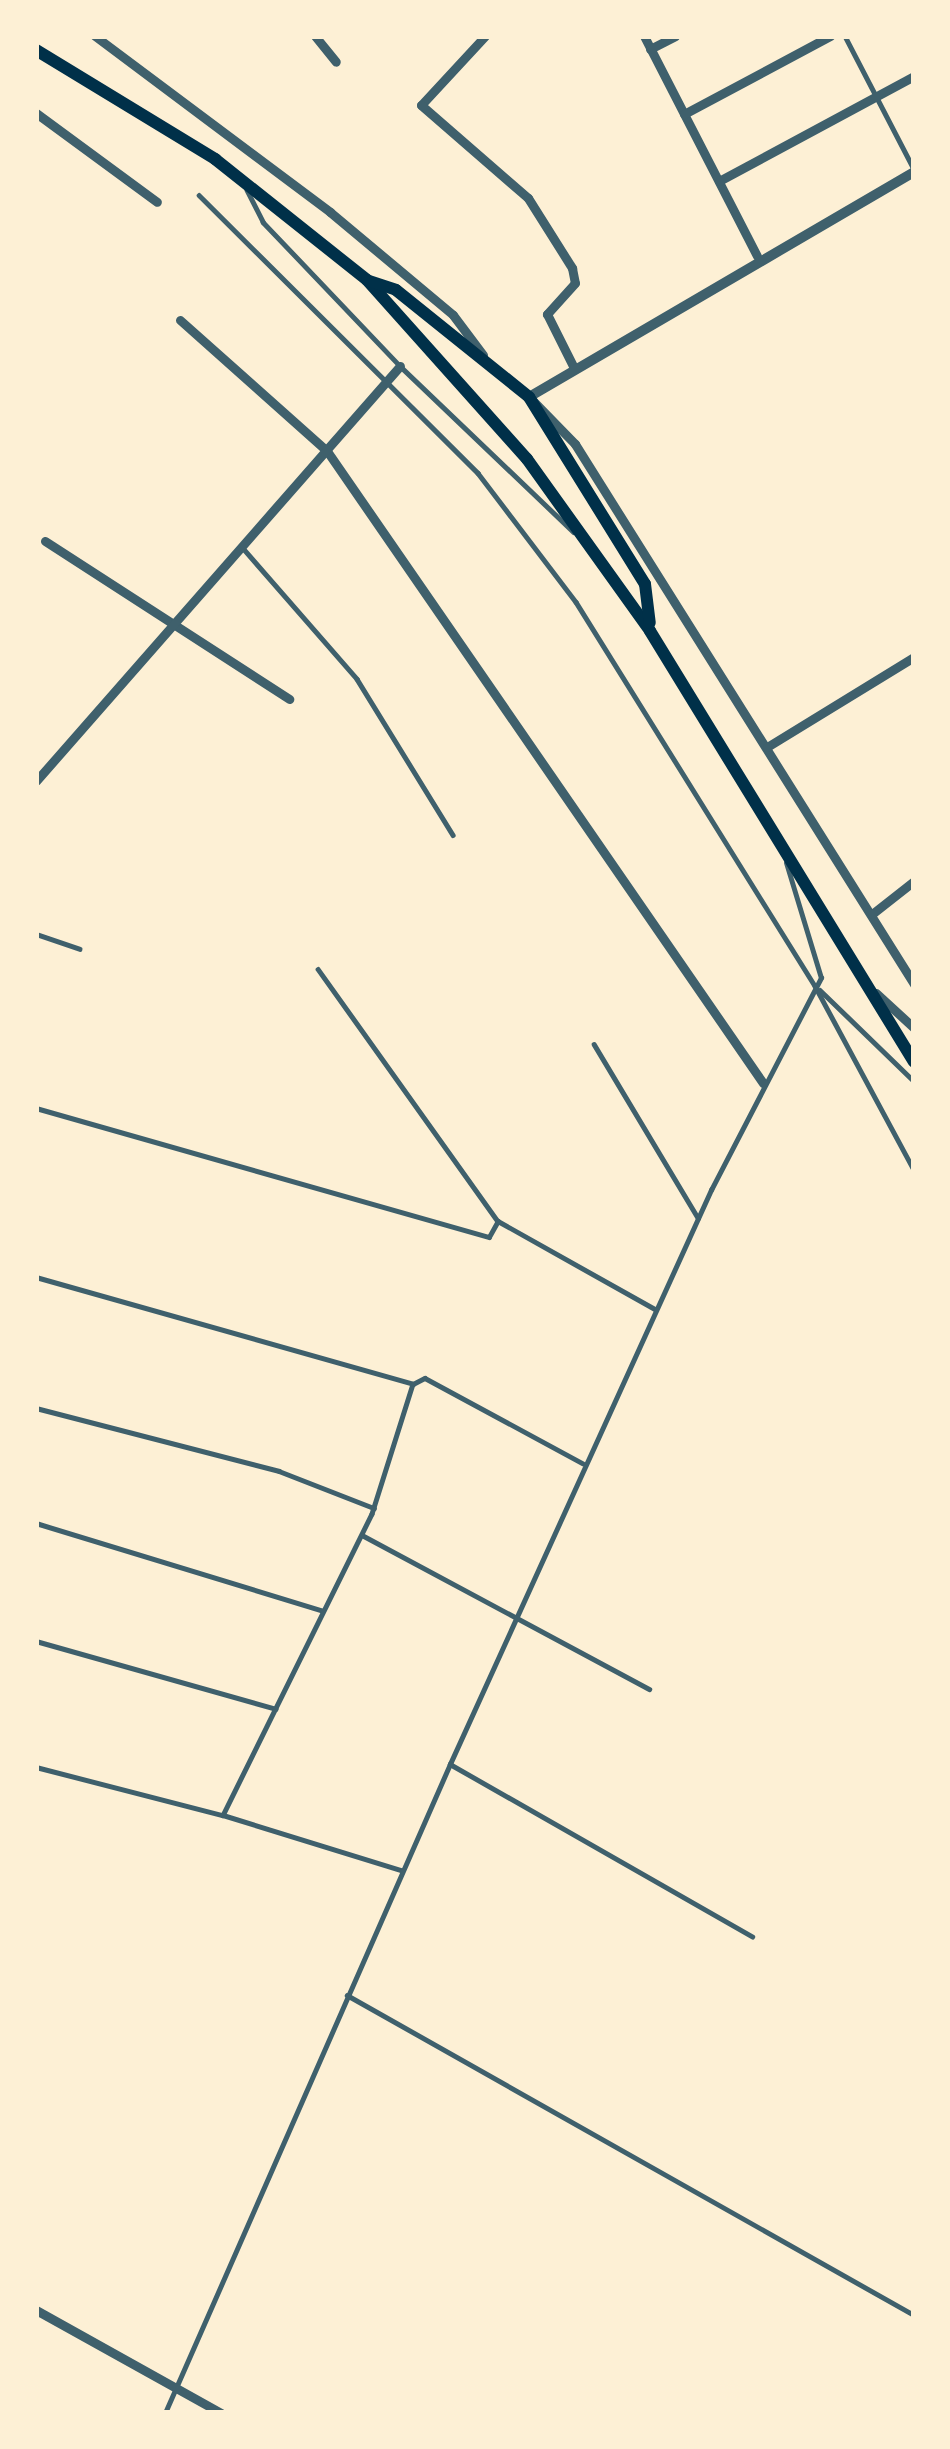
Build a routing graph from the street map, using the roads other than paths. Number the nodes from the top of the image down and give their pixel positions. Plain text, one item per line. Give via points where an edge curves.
1 (315, 36) edge
2 (485, 36) edge
3 (644, 36) edge
4 (675, 36) edge
5 (830, 36) edge
6 (845, 36) edge
7 (100, 37) edge
8 (650, 49) junction
9 (36, 50) edge
10 (336, 62) dead end
11 (914, 76) edge
12 (876, 97) junction
13 (36, 113) edge
14 (684, 114) junction
15 (914, 171) edge
16 (242, 178) junction
17 (719, 182) junction
18 (200, 195) dead end
19 (157, 202) dead end
20 (757, 256) junction
21 (367, 280) junction
22 (181, 320) dead end
23 (484, 356) junction
24 (400, 366) junction
25 (573, 366) junction
26 (388, 379) junction
27 (529, 397) junction
28 (326, 451) junction
29 (44, 541) dead end
30 (242, 547) junction
31 (597, 550) junction
32 (172, 620) junction
33 (650, 631) junction
34 (914, 658) edge
35 (289, 699) dead end
36 (767, 747) junction
37 (40, 765) edge
38 (36, 781) edge
39 (776, 830) junction
40 (453, 835) dead end
41 (914, 880) edge
42 (872, 914) junction
43 (36, 934) edge
44 (80, 949) dead end
45 (318, 969) dead end
46 (914, 984) edge
47 (815, 986) junction
48 (876, 993) junction
49 (914, 1028) edge
50 (594, 1044) dead end
51 (914, 1062) edge
52 (914, 1082) edge
53 (763, 1083) junction
54 (36, 1108) edge
55 (914, 1169) edge
56 (698, 1218) junction
57 (498, 1221) junction
58 (36, 1277) edge
59 (655, 1309) junction
60 (413, 1384) junction
61 (36, 1408) edge
62 (583, 1463) junction
63 (374, 1508) junction
64 (36, 1523) edge
65 (362, 1535) junction
66 (513, 1611) junction
67 (324, 1612) junction
68 (36, 1641) edge
69 (649, 1689) dead end
70 (276, 1709) junction
71 (450, 1764) junction
72 (36, 1767) edge
73 (223, 1815) junction
74 (404, 1870) junction
75 (752, 1936) dead end
76 (346, 1995) junction
77 (36, 2310) edge
78 (914, 2314) edge
79 (176, 2388) junction
80 (165, 2413) edge
81 (220, 2413) edge

1 - 10 street
2 - 25 street via 421,105 527,198 572,268 575,283 547,314
3 - 8 street
4 - 8 street
5 - 14 street
6 - 12 lane
7 - 23 street via 436,300
8 - 14 street
9 - 16 main road
11 - 12 street
12 - 15 lane
12 - 17 street
13 - 19 street
14 - 17 street
15 - 20 street
16 - 21 main road
16 - 24 lane via 263,221
17 - 20 street
18 - 26 lane
20 - 25 street
21 - 23 main road
21 - 31 main road
22 - 28 street
23 - 27 main road
24 - 26 street
24 - 31 lane
25 - 27 street
26 - 28 street
26 - 47 lane via 576,602
27 - 33 main road via 645,584
27 - 36 street via 575,444
28 - 30 street
28 - 53 street
29 - 32 street
30 - 32 street
30 - 40 lane via 357,679
31 - 33 main road
32 - 35 street
32 - 37 street
33 - 39 main road
34 - 36 street
36 - 42 street
37 - 38 street
39 - 47 lane
39 - 48 main road
41 - 42 street
42 - 46 street
43 - 44 lane
45 - 57 lane
47 - 52 lane
47 - 53 lane
47 - 55 lane
48 - 49 street
48 - 51 main road
50 - 56 lane
53 - 56 lane
54 - 57 lane via 489,1237
56 - 59 lane
57 - 59 lane
58 - 60 lane
59 - 62 lane
60 - 62 lane via 425,1378
60 - 63 lane
61 - 63 lane via 279,1471
62 - 66 lane
63 - 65 lane
64 - 67 lane
65 - 66 lane
65 - 67 lane
66 - 69 lane
66 - 71 lane
67 - 70 lane
68 - 70 lane
70 - 73 lane
71 - 74 lane
71 - 75 lane
72 - 73 lane
73 - 74 lane
74 - 76 lane
76 - 78 lane
76 - 79 lane
77 - 79 street
79 - 80 lane
79 - 81 street

